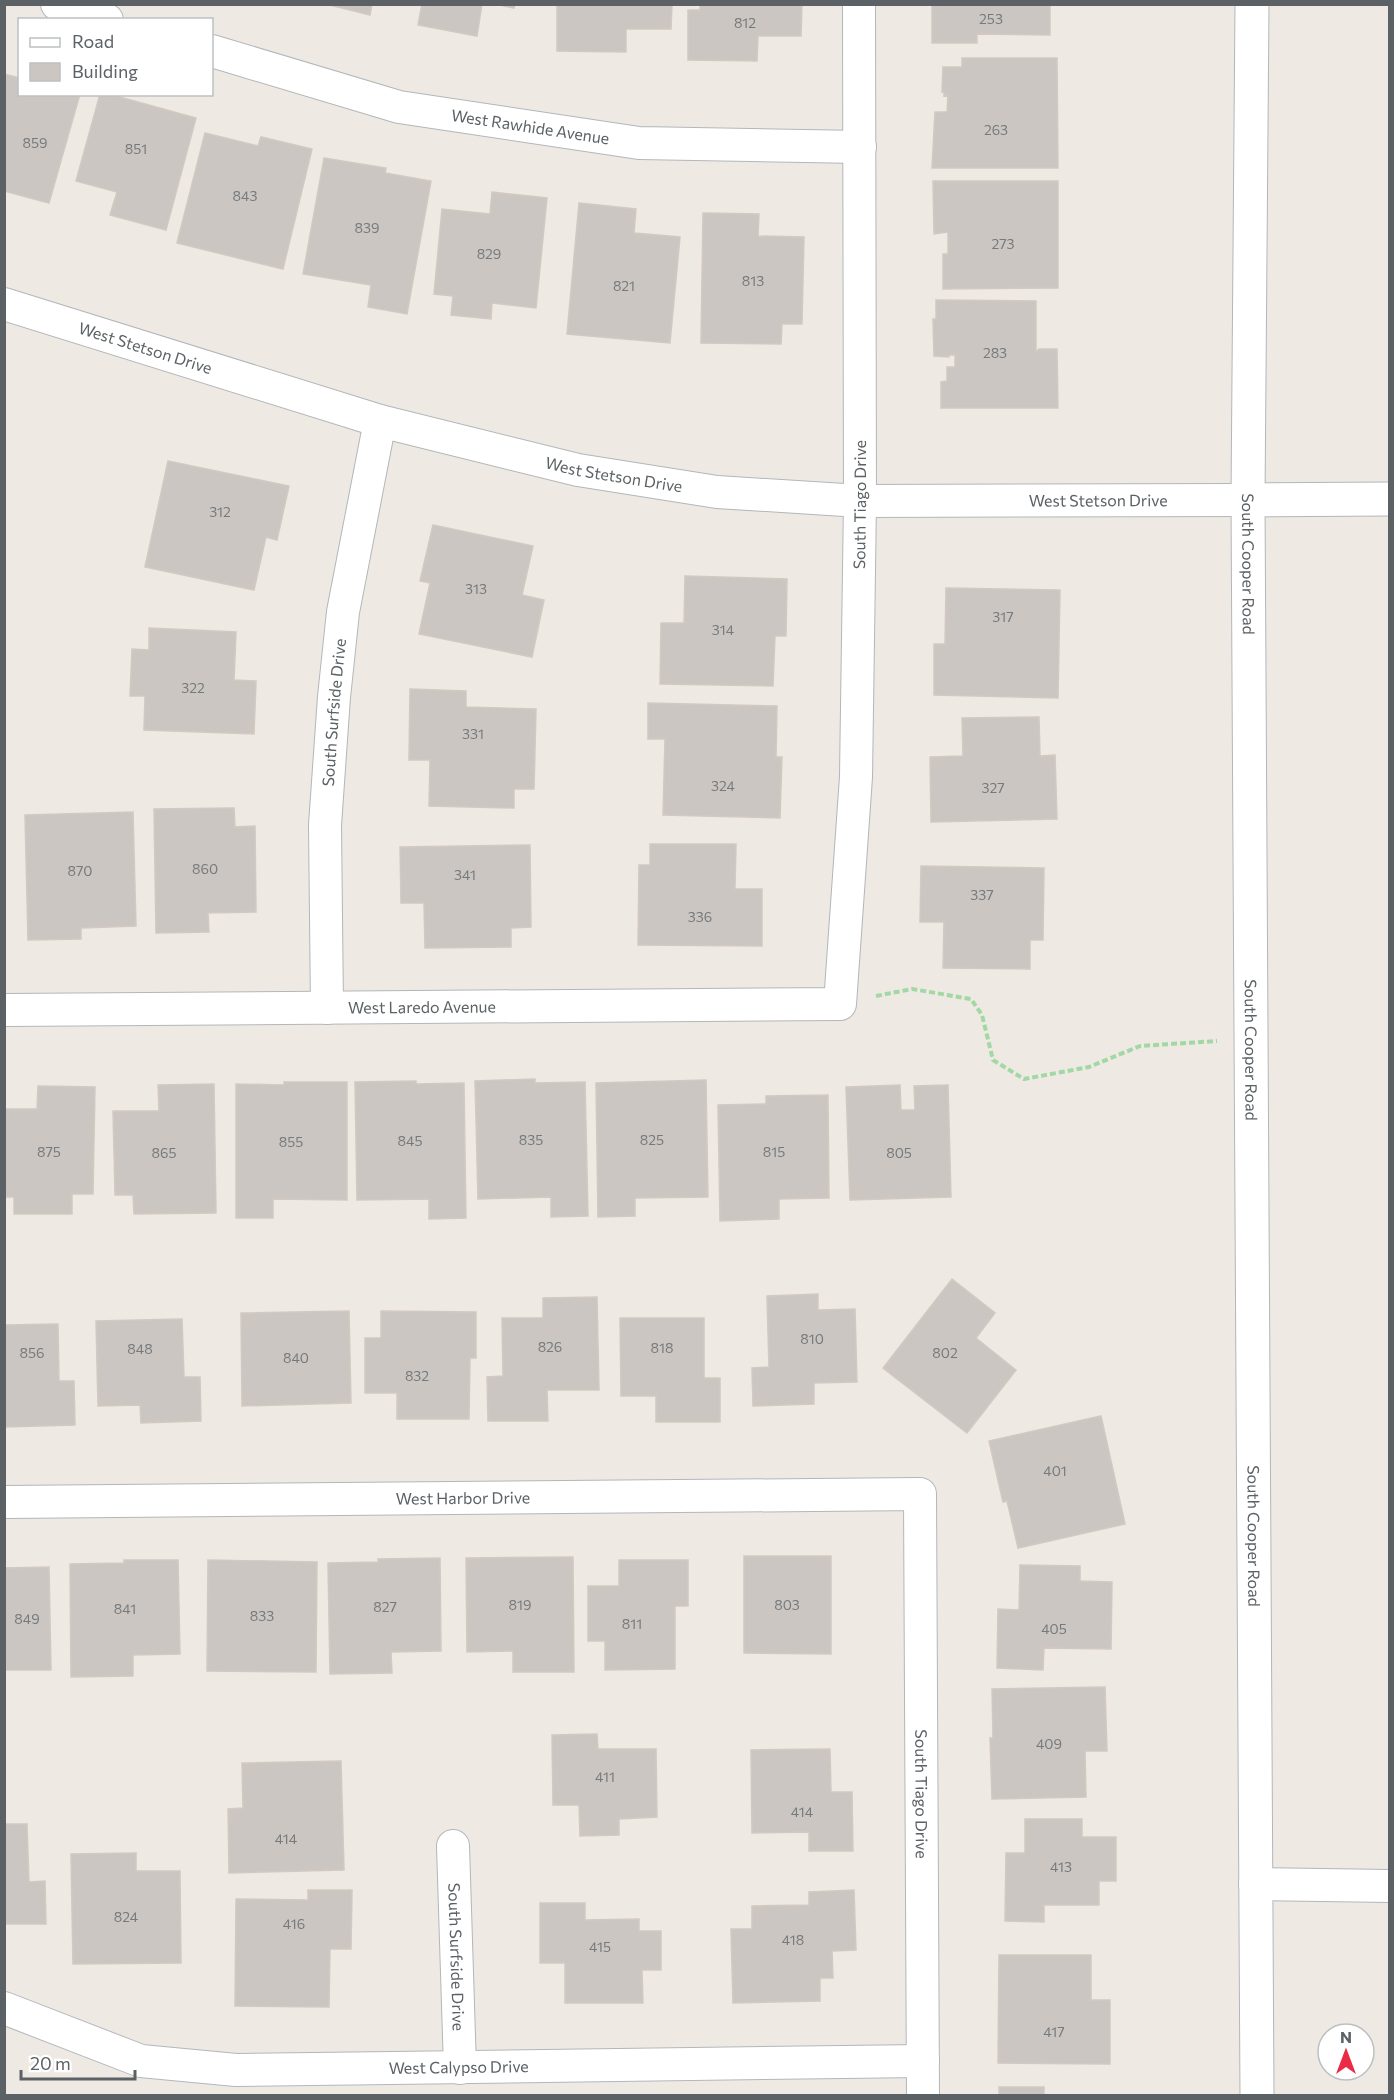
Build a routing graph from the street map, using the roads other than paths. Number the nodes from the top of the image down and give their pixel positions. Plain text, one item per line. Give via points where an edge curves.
1 (57, 4) edge
2 (859, 4) edge
3 (1252, 4) edge
4 (102, 18) edge
5 (213, 51) edge
6 (860, 147) junction
7 (4, 304) edge
8 (380, 421) junction
9 (1389, 499) edge
10 (1248, 500) junction
11 (860, 501) junction
12 (840, 1004) joint
13 (327, 1008) junction
14 (4, 1010) edge
15 (920, 1494) joint
16 (4, 1502) edge
17 (453, 1846) dead end
18 (1255, 1884) junction
19 (1389, 1886) edge
20 (4, 2008) edge
21 (923, 2061) junction
22 (460, 2068) junction
23 (923, 2096) edge
24 (1257, 2096) edge

1 - 4 street
2 - 6 street, South Tiago Drive
3 - 10 main road, South Cooper Road
5 - 6 street, West Rawhide Avenue via 399,107 594,136 639,142
6 - 11 street, South Tiago Drive
7 - 8 street, West Stetson Drive
8 - 11 street, West Stetson Drive via 578,470 717,492
8 - 13 street, South Surfside Drive via 344,612 334,697 325,825
9 - 10 main road
10 - 11 street, West Stetson Drive
10 - 18 main road, South Cooper Road
11 - 12 street, South Tiago Drive via 856,777
12 - 13 street, West Laredo Avenue
13 - 14 street, West Laredo Avenue
15 - 16 street, West Harbor Drive
15 - 21 street, South Tiago Drive
17 - 22 street, South Surfside Drive
18 - 19 street
18 - 24 main road, South Cooper Road
20 - 22 street, West Calypso Drive via 141,2061 236,2070
21 - 22 street, West Calypso Drive
21 - 23 street, South Tiago Drive

